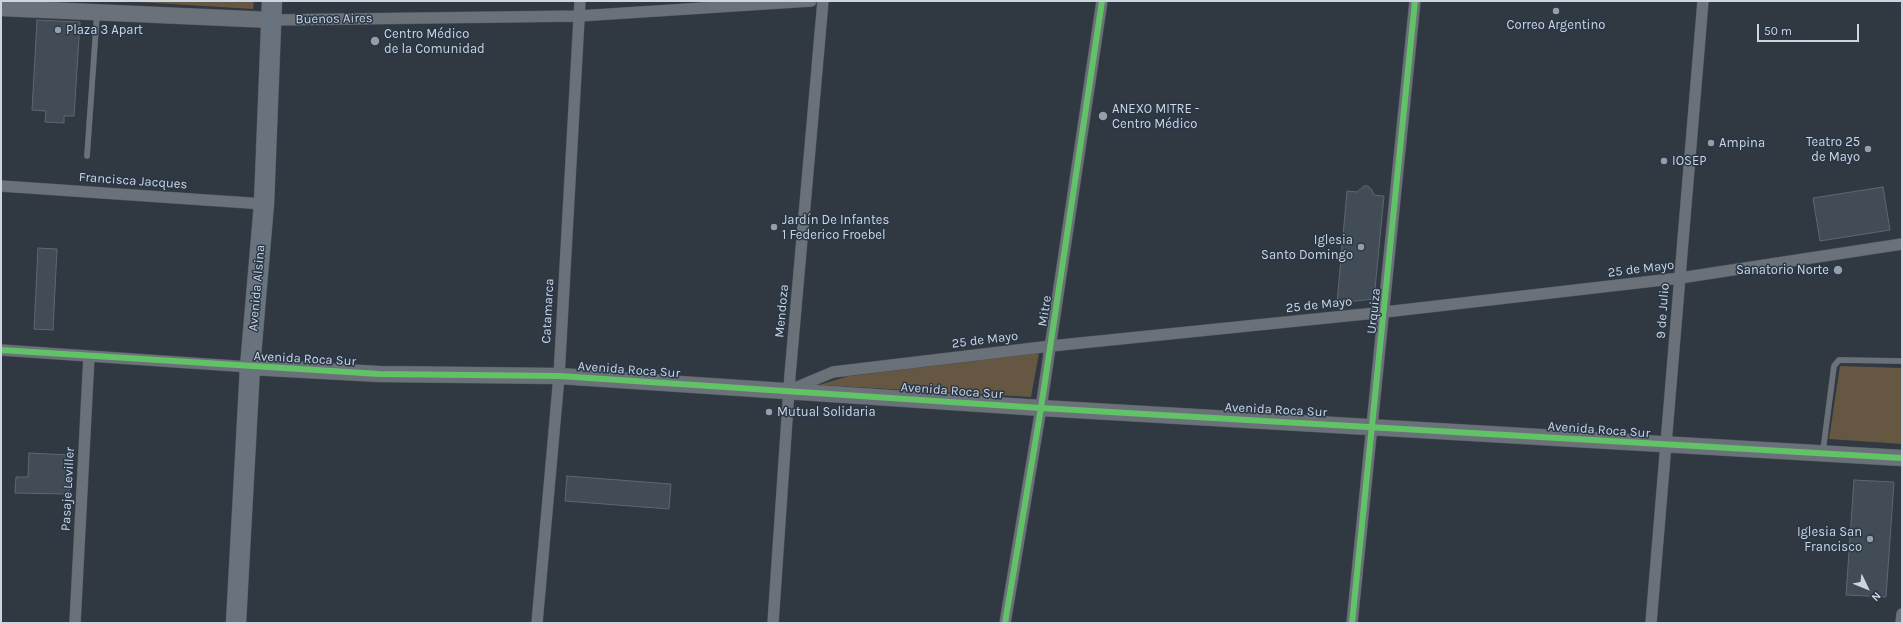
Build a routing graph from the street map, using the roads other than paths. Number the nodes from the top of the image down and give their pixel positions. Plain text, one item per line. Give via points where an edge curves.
1 (580, 1) edge
2 (811, 1) edge
3 (823, 1) edge
4 (1102, 1) edge
5 (1415, 1) edge
6 (1703, 1) edge
7 (1, 8) edge
8 (272, 10) edge
9 (97, 12) junction
10 (579, 16) junction
11 (87, 156) dead end
12 (1, 186) edge
13 (264, 204) junction
14 (1902, 244) edge
15 (1680, 278) junction
16 (1385, 312) junction
17 (1050, 346) junction
18 (1, 350) edge
19 (89, 356) junction
20 (1902, 361) edge
21 (250, 367) junction
22 (559, 376) junction
23 (789, 391) junction
24 (1041, 408) junction
25 (1372, 427) junction
26 (1667, 445) junction
27 (1822, 454) junction
28 (1902, 458) edge
29 (1902, 614) edge
30 (75, 623) edge
31 (236, 623) edge
32 (537, 623) edge
33 (773, 623) edge
34 (1005, 623) edge
35 (1352, 623) edge
36 (1651, 623) edge
37 (1901, 623) edge

1 - 10 street, Catamarca
2 - 10 street, Buenos Aires
3 - 23 street, Mendoza
4 - 17 street, Mitre
5 - 16 street, Urquiza
6 - 15 street, 9 de Julio
7 - 9 street, Buenos Aires
8 - 9 street, Buenos Aires
8 - 10 street, Buenos Aires
8 - 13 highway, Avenida Alsina
9 - 11 lane
10 - 22 street, Catamarca
12 - 13 street, Francisca Jacques
13 - 21 highway, Avenida Alsina
14 - 15 street, 25 de Mayo
15 - 16 street, 25 de Mayo
15 - 26 street, 9 de Julio
16 - 17 street, 25 de Mayo
16 - 25 street, Urquiza
17 - 23 street, 25 de Mayo via 833,372
17 - 24 street, Mitre
18 - 19 street, Avenida Roca Sur
19 - 21 street, Avenida Roca Sur
19 - 30 street, Pasaje Leviller
20 - 27 lane via 1839,360 1834,366
21 - 22 street, Avenida Roca Sur via 380,374
21 - 31 highway, Avenida Alsina
22 - 23 street, Avenida Roca Sur
22 - 32 street, Catamarca
23 - 24 street, Avenida Roca Sur
23 - 33 street, Mendoza
24 - 25 street, Avenida Roca Sur
24 - 34 street, Mitre
25 - 26 street, Avenida Roca Sur
25 - 35 street, Urquiza
26 - 27 street, Avenida Roca Sur
26 - 36 street, 9 de Julio
27 - 28 street, Avenida Roca Sur
29 - 37 street

